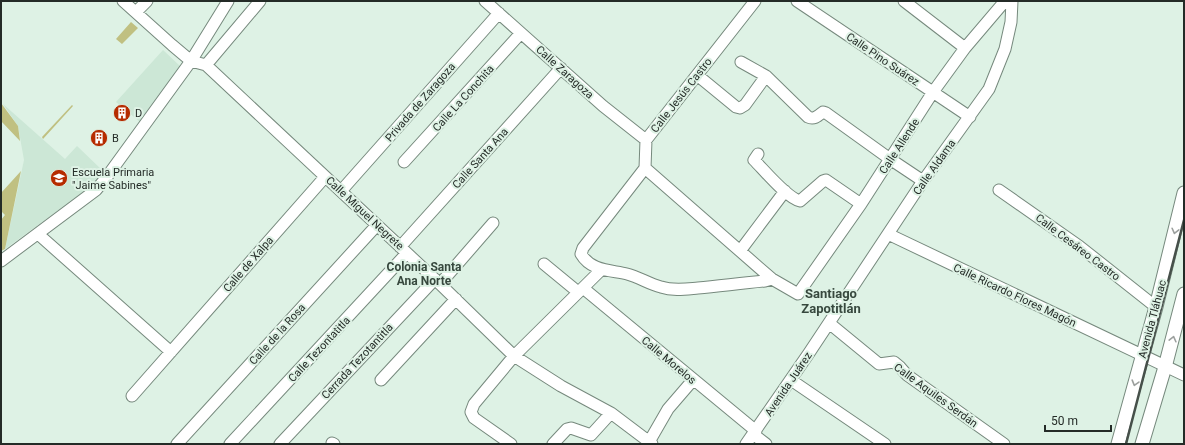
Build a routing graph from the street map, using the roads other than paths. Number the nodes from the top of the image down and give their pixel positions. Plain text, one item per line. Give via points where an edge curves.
1 (123, 1) edge
2 (147, 1) edge
3 (228, 1) edge
4 (260, 1) edge
5 (485, 1) edge
6 (755, 1) edge
7 (797, 1) edge
8 (904, 1) edge
9 (1005, 1) edge
10 (1012, 1) edge
11 (136, 12) junction
12 (499, 13) junction
13 (521, 33) junction
14 (965, 48) junction
15 (191, 61) junction
16 (741, 62) dead end
17 (206, 65) junction
18 (561, 68) junction
19 (697, 75) junction
20 (766, 76) junction
21 (933, 92) junction
22 (970, 117) junction
23 (646, 140) junction
24 (758, 154) dead end
25 (890, 159) junction
26 (404, 162) dead end
27 (645, 168) junction
28 (325, 177) junction
29 (924, 181) junction
30 (999, 190) dead end
31 (341, 191) junction
32 (785, 191) junction
33 (1184, 193) edge
34 (861, 204) junction
35 (493, 223) dead end
36 (377, 225) junction
37 (38, 234) junction
38 (888, 234) junction
39 (404, 250) junction
40 (740, 251) junction
41 (1, 261) edge
42 (544, 264) dead end
43 (601, 270) junction
44 (772, 279) junction
45 (437, 281) junction
46 (581, 290) junction
47 (1184, 294) edge
48 (456, 299) junction
49 (1156, 307) junction
50 (829, 323) junction
51 (171, 352) junction
52 (514, 356) junction
53 (1142, 356) junction
54 (1166, 367) junction
55 (1184, 375) edge
56 (381, 380) dead end
57 (694, 380) junction
58 (791, 380) junction
59 (132, 396) dead end
60 (611, 413) junction
61 (755, 433) junction
62 (651, 443) edge
63 (177, 444) edge
64 (230, 444) edge
65 (280, 444) edge
66 (511, 444) edge
67 (553, 444) edge
68 (746, 444) edge
69 (766, 444) edge
70 (885, 444) edge
71 (1004, 444) edge
72 (1118, 444) edge
73 (1142, 444) edge

1 - 11 street, Calle Miguel Negrete
2 - 11 street
3 - 15 street
4 - 17 street
5 - 12 street, Calle Zaragoza
6 - 19 street, Calle Jesús Castro
7 - 21 street, Calle Pino Suárez
8 - 14 street
9 - 14 street, Calle Allende
10 - 22 street, Calle Aldama via 1011,22 1000,61 989,89
11 - 15 street, Calle Miguel Negrete
12 - 13 street, Calle Zaragoza
12 - 31 street, Privada de Zaragoza
13 - 18 street, Calle Zaragoza
13 - 26 street, Calle La Conchita
14 - 21 street, Calle Allende
15 - 17 street, Calle Miguel Negrete
15 - 37 street via 96,190
16 - 20 street
17 - 28 street, Calle Miguel Negrete
18 - 23 street, Calle Zaragoza
18 - 39 street, Calle Santa Ana
19 - 20 street via 740,108
19 - 23 street, Calle Jesús Castro
20 - 25 street via 808,117 814,118 823,112 826,113
21 - 22 street, Calle Pino Suárez
21 - 25 street, Calle Allende
22 - 29 street, Calle Aldama
23 - 27 street, Calle Jesús Castro
24 - 32 street via 754,160
25 - 29 street
25 - 34 street, Calle Allende
27 - 40 street
27 - 43 street via 583,248 583,258
28 - 31 street, Calle Miguel Negrete
28 - 51 street, Calle de Xalpa
29 - 38 street, Calle Aldama
30 - 49 street, Calle Cesáreo Castro via 1079,246
31 - 36 street, Calle Miguel Negrete
32 - 34 street via 800,201 826,180
32 - 40 street
33 -> 49 main road, Avenida Tláhuac
34 - 44 street, Calle Allende via 798,294
35 - 45 street, Cerrada Tezotantitla
36 - 39 street, Calle Miguel Negrete
36 - 63 street, Calle de la Rosa
37 - 41 street
37 - 51 street
38 - 50 street, Calle Aldama
38 - 53 street, Calle Ricardo Flores Magón
39 - 45 street, Calle Miguel Negrete
39 - 64 street, Calle Tezontatitla
40 - 44 street
42 - 46 street, Calle Morelos
43 - 44 street via 626,274 671,289
43 - 46 street
45 - 48 street, Calle Miguel Negrete
45 - 65 street, Cerrada Tezotantitla
46 - 52 street
46 - 57 street, Calle Morelos
54 -> 47 main road
48 - 52 street, Calle Miguel Negrete
48 - 56 street
49 - 53 main road, Avenida Tláhuac
50 - 58 street, Avenida Juárez
50 - 71 street, Calle Aquiles Serdán via 879,364 894,362 907,375
51 - 59 street, Calle de Xalpa
52 - 60 street, Calle Miguel Negrete
52 - 66 street via 474,404 472,412 474,418
53 - 54 street, Calle Ricardo Flores Magón
53 -> 72 main road, Avenida Tláhuac
54 - 55 street, Calle Ricardo Flores Magón
54 - 73 main road
57 - 61 street, Calle Morelos
57 - 62 street via 668,409
58 - 61 street, Avenida Juárez
58 - 70 street
60 - 62 street, Calle Miguel Negrete
60 - 67 street via 591,435 571,428
61 - 68 street, Avenida Juárez
61 - 69 street, Calle Morelos

